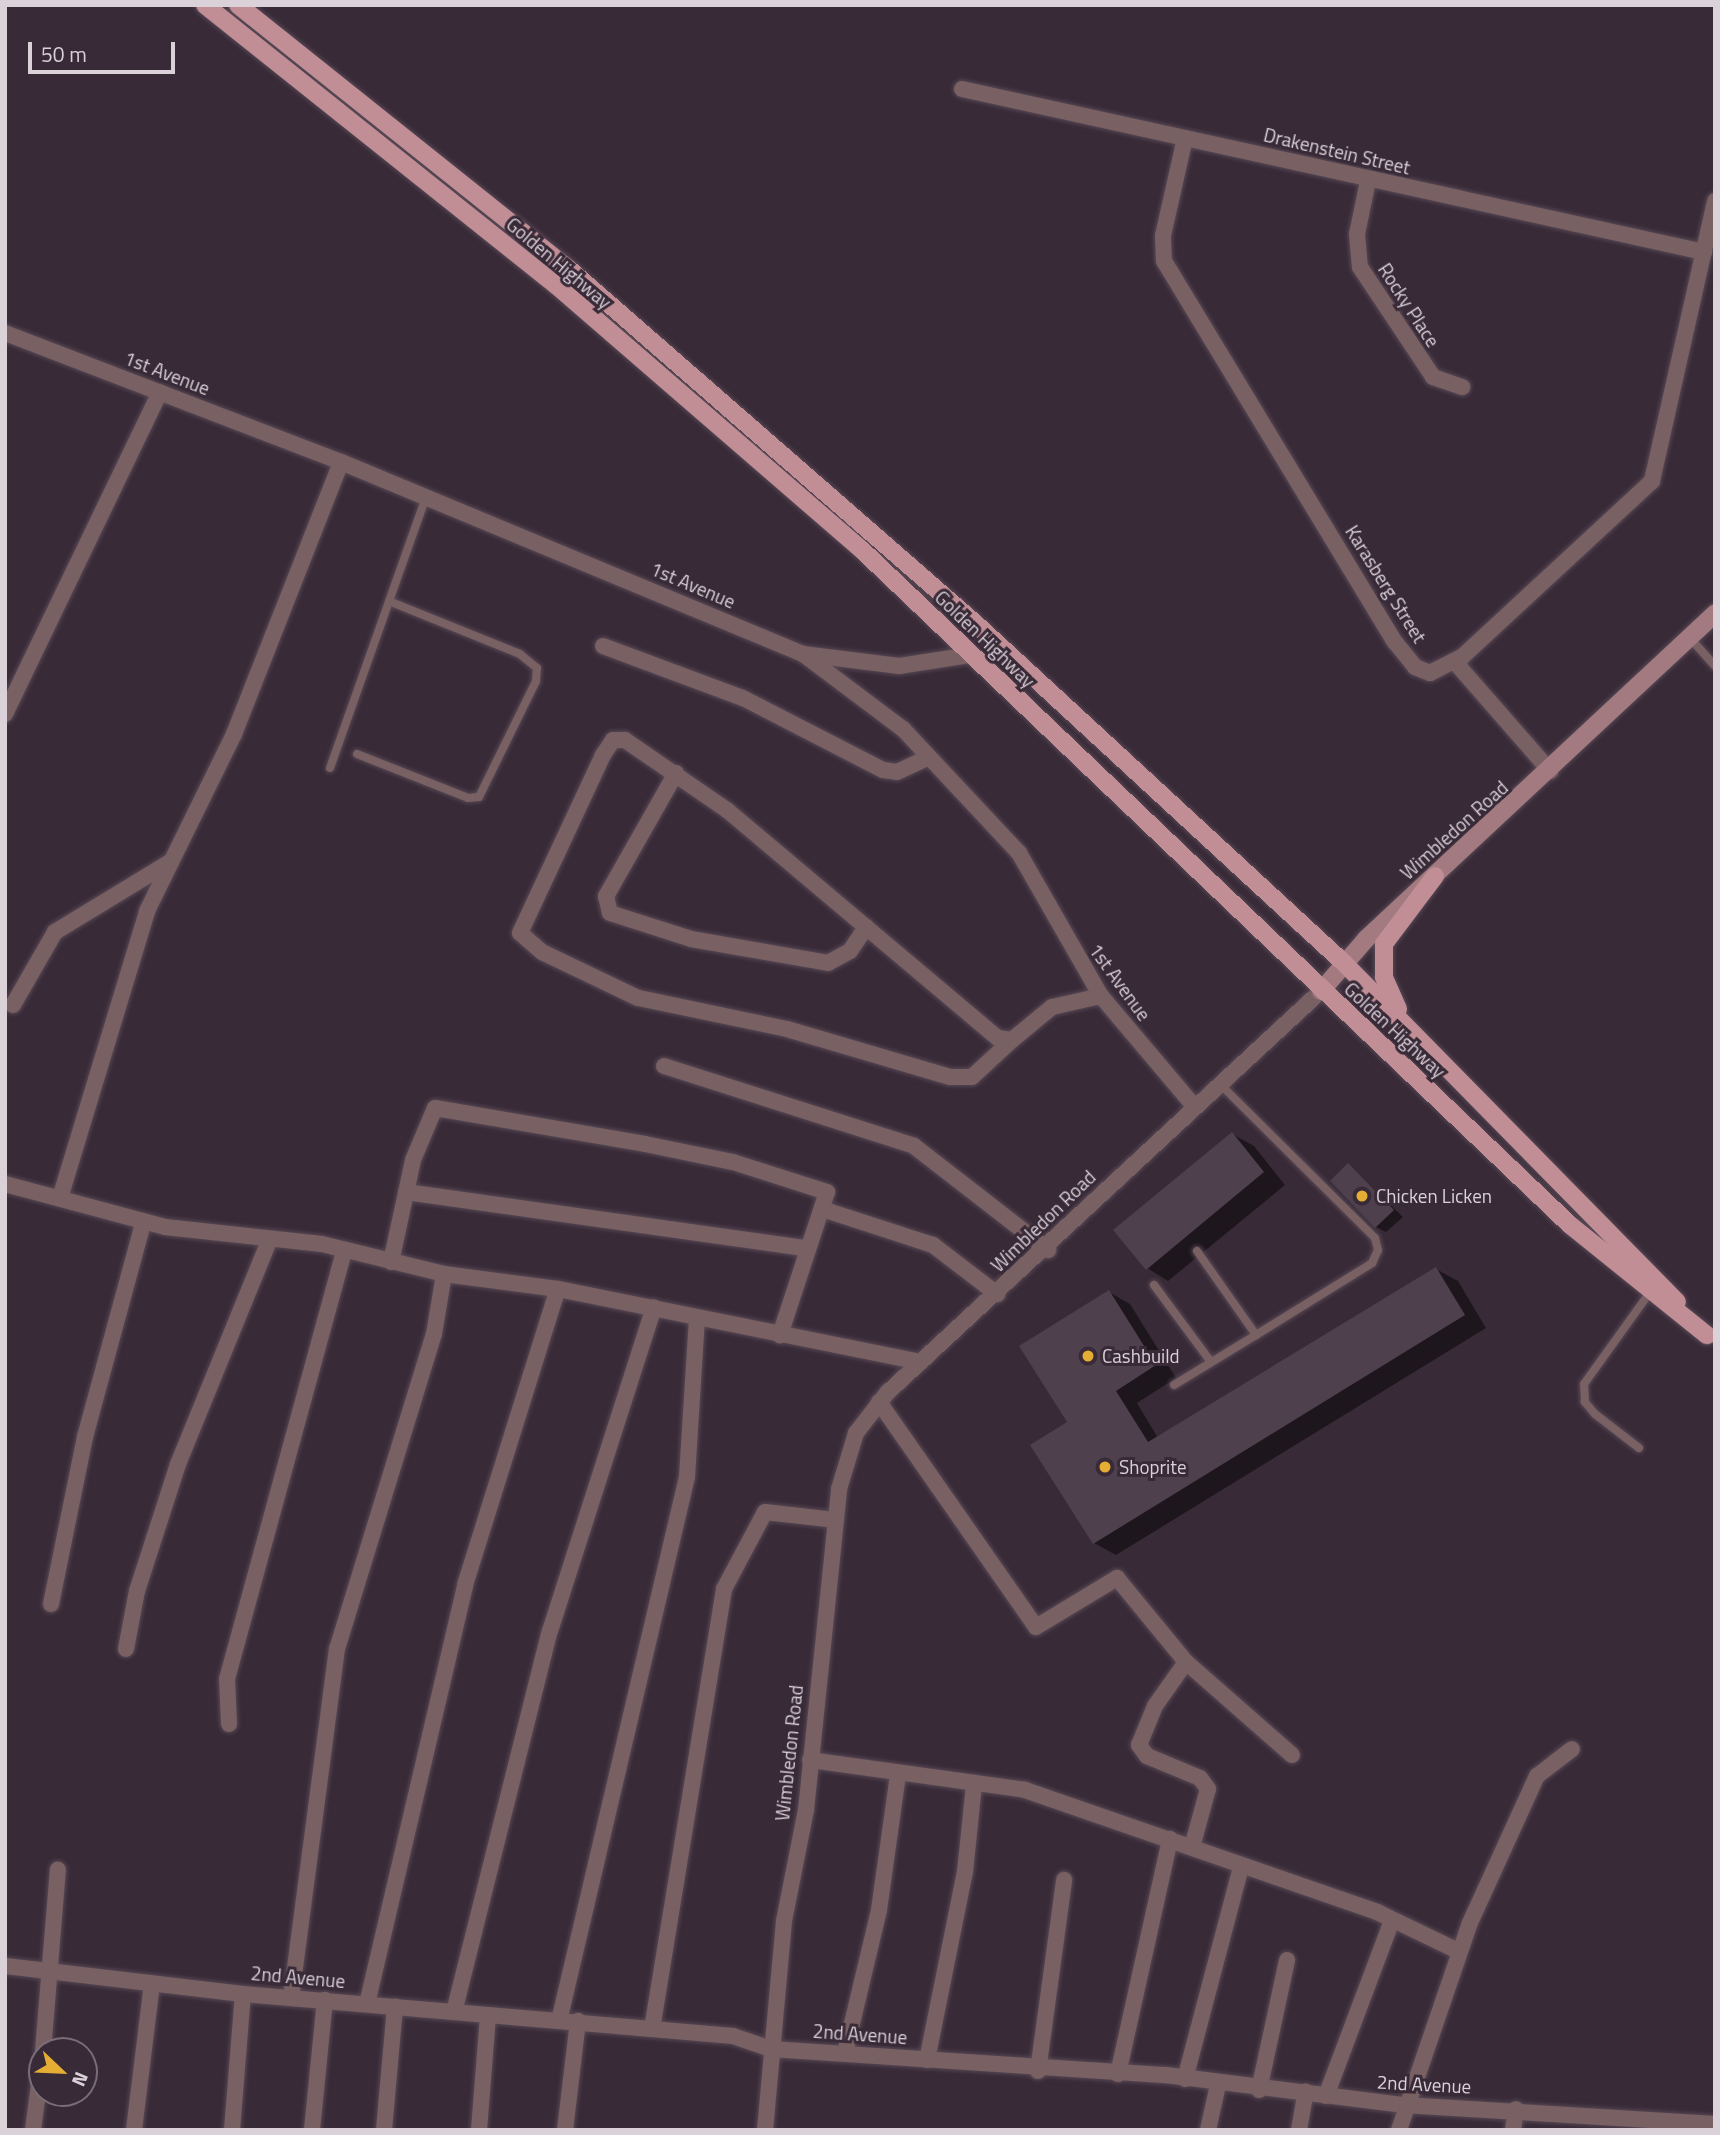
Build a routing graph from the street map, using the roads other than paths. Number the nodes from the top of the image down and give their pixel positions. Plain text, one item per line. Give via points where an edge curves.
1 (205, 5) edge
2 (238, 5) edge
3 (962, 89) dead end
4 (1185, 138) junction
5 (1368, 181) junction
6 (1715, 201) edge
7 (1704, 252) junction
8 (5, 333) edge
9 (1462, 387) dead end
10 (160, 393) junction
11 (341, 462) junction
12 (426, 497) junction
13 (389, 601) junction
14 (1715, 613) edge
15 (1688, 636) junction
16 (603, 646) dead end
17 (803, 654) junction
18 (971, 655) junction
19 (1455, 662) junction
20 (1715, 666) edge
21 (5, 714) edge
22 (357, 754) dead end
23 (925, 760) junction
24 (330, 768) dead end
25 (1550, 771) junction
26 (676, 773) junction
27 (170, 862) junction
28 (1435, 876) junction
29 (866, 928) junction
30 (1344, 963) junction
31 (1321, 991) junction
32 (1101, 996) junction
33 (13, 1005) dead end
34 (1407, 1026) junction
35 (1012, 1040) junction
36 (664, 1066) dead end
37 (1219, 1083) junction
38 (1194, 1105) junction
39 (5, 1184) edge
40 (406, 1192) junction
41 (60, 1198) junction
42 (822, 1209) junction
43 (143, 1223) junction
44 (270, 1239) junction
45 (806, 1248) junction
46 (344, 1250) junction
47 (1048, 1250) junction
48 (1197, 1251) dead end
49 (391, 1262) junction
50 (444, 1274) junction
51 (1154, 1285) dead end
52 (558, 1289) junction
53 (1650, 1292) junction
54 (997, 1294) junction
55 (654, 1307) junction
56 (697, 1317) junction
57 (780, 1335) junction
58 (1256, 1335) junction
59 (1711, 1339) edge
60 (921, 1362) junction
61 (1211, 1362) junction
62 (1174, 1385) dead end
63 (879, 1402) junction
64 (1639, 1448) dead end
65 (835, 1520) junction
66 (51, 1604) dead end
67 (127, 1649) dead end
68 (1186, 1662) junction
69 (229, 1724) dead end
70 (1572, 1749) dead end
71 (1292, 1755) dead end
72 (810, 1760) junction
73 (898, 1774) junction
74 (974, 1786) junction
75 (1170, 1839) junction
76 (1192, 1847) junction
77 (1241, 1867) junction
78 (58, 1870) dead end
79 (1064, 1881) dead end
80 (1392, 1920) junction
81 (1458, 1951) junction
82 (1287, 1960) dead end
83 (5, 1966) edge
84 (54, 1971) junction
85 (152, 1984) junction
86 (243, 1994) junction
87 (290, 1998) junction
88 (324, 2000) junction
89 (367, 2004) junction
90 (395, 2006) junction
91 (454, 2012) junction
92 (488, 2015) junction
93 (559, 2021) junction
94 (578, 2021) junction
95 (652, 2029) junction
96 (46, 2037) edge
97 (771, 2049) junction
98 (845, 2053) junction
99 (927, 2060) junction
100 (1038, 2071) junction
101 (1118, 2074) junction
102 (1185, 2079) junction
103 (1218, 2085) junction
104 (1259, 2091) junction
105 (1306, 2092) junction
106 (1326, 2096) junction
107 (1404, 2105) junction
108 (36, 2107) edge
109 (1516, 2109) junction
110 (1617, 2122) edge
111 (1715, 2123) edge
112 (33, 2130) edge
113 (134, 2130) edge
114 (232, 2130) edge
115 (312, 2130) edge
116 (384, 2130) edge
117 (480, 2130) edge
118 (565, 2130) edge
119 (765, 2130) edge
120 (1208, 2130) edge
121 (1300, 2130) edge
122 (1399, 2130) edge
123 (1513, 2130) edge

1 - 18 main road, Golden Highway via 556,285 862,550
2 - 30 main road, Golden Highway via 569,269 773,443
3 - 4 street, Drakenstein Street
4 - 5 street, Drakenstein Street
4 - 19 street, Karasberg Street via 1163,236 1164,261 1410,663 1430,673
5 - 7 street, Drakenstein Street
5 - 9 street, Rocky Place via 1357,234 1360,267 1433,377
6 - 7 street, Karasberg Street
7 - 19 street, Karasberg Street via 1652,481
8 - 10 street, 1st Avenue
10 - 11 street, 1st Avenue
10 - 21 street
11 - 12 street, 1st Avenue
11 - 27 street via 234,734
12 - 13 lane
12 - 17 street, 1st Avenue
13 - 22 lane via 520,654 537,668 536,681 479,797 468,798
13 - 24 lane
14 - 15 street, Wimbledon Road
15 - 20 lane
15 - 25 street, Wimbledon Road
16 - 23 street via 743,698 883,769 897,772
17 - 18 street via 899,666
17 - 23 street, 1st Avenue via 903,729
18 - 31 main road, Golden Highway
19 - 25 street
23 - 32 street, 1st Avenue via 1019,853
25 - 28 street, Wimbledon Road
26 - 29 street
26 - 29 street via 606,896 610,913 691,939 828,963 850,951
26 - 35 street via 630,742 613,740 527,912 523,940 638,998 787,1029 950,1077 972,1077
27 - 33 street via 55,932
27 - 41 street via 147,911
28 - 30 street, Wimbledon Road
28 - 34 main road via 1384,943 1384,977
29 - 35 street via 974,1022
30 - 31 street, Wimbledon Road
30 - 34 main road, Golden Highway
31 - 37 street, Wimbledon Road
31 - 53 main road, Golden Highway via 1570,1225
32 - 35 street via 1052,1007
32 - 38 street, 1st Avenue
34 - 59 main road, Golden Highway via 1586,1203
36 - 47 street via 915,1146
37 - 38 street, Wimbledon Road
37 - 58 lane via 1375,1237 1378,1250 1372,1263
38 - 47 street, Wimbledon Road
39 - 41 street
40 - 42 street via 421,1130 435,1108 733,1162 819,1185 827,1192
40 - 45 street
40 - 49 street
41 - 43 street
42 - 45 street
42 - 54 street via 933,1245
43 - 44 street
43 - 66 street via 85,1437
44 - 46 street
44 - 67 street via 178,1464 136,1591
45 - 57 street
46 - 49 street
46 - 69 street via 227,1679
47 - 54 street, Wimbledon Road
48 - 58 lane
49 - 50 street
50 - 52 street
50 - 87 street via 434,1334 337,1649
51 - 61 lane
52 - 55 street
52 - 89 street via 465,1585
53 - 59 main road, Golden Highway
53 - 64 lane via 1584,1384 1585,1402 1595,1414
54 - 60 street, Wimbledon Road
55 - 56 street
55 - 91 street via 550,1631
56 - 57 street
56 - 93 street via 687,1477
57 - 60 street
58 - 61 lane
60 - 63 street, Wimbledon Road
61 - 62 lane
63 - 65 street, Wimbledon Road via 851,1445
63 - 68 street via 1036,1627 1117,1578
65 - 72 street, Wimbledon Road
65 - 95 street via 765,1512 723,1589
68 - 71 street
68 - 76 street via 1155,1706 1139,1745 1147,1756 1200,1778 1208,1789
70 - 81 street via 1537,1776
72 - 73 street
72 - 97 street, Wimbledon Road
73 - 74 street
73 - 98 street via 878,1910
74 - 75 street via 1025,1790
74 - 99 street via 965,1872
75 - 76 street
75 - 101 street
76 - 77 street
77 - 80 street
77 - 102 street
78 - 84 street
79 - 100 street
80 - 81 street
80 - 106 street
81 - 107 street
82 - 104 street
83 - 84 street, 2nd Avenue
84 - 85 street, 2nd Avenue
84 - 96 street
85 - 86 street, 2nd Avenue
85 - 113 street
86 - 87 street, 2nd Avenue
86 - 114 street
87 - 88 street, 2nd Avenue
88 - 89 street, 2nd Avenue
88 - 115 street
89 - 90 street, 2nd Avenue
90 - 91 street, 2nd Avenue
90 - 116 street
91 - 92 street, 2nd Avenue
92 - 93 street, 2nd Avenue
92 - 117 street
93 - 94 street, 2nd Avenue
94 - 95 street, 2nd Avenue
94 - 118 street
95 - 97 street, 2nd Avenue via 733,2036
97 - 98 street, 2nd Avenue
97 - 119 street, Wimbledon Road
98 - 99 street, 2nd Avenue
99 - 100 street, 2nd Avenue
100 - 101 street, 2nd Avenue
101 - 102 street, 2nd Avenue
102 - 103 street, 2nd Avenue
103 - 104 street, 2nd Avenue
103 - 120 street
104 - 105 street, 2nd Avenue
105 - 106 street, 2nd Avenue
105 - 121 street
106 - 107 street, 2nd Avenue
107 - 109 street, 2nd Avenue
107 - 122 street
108 - 112 street
109 - 110 street, 2nd Avenue
109 - 123 street
110 - 111 street, 2nd Avenue

